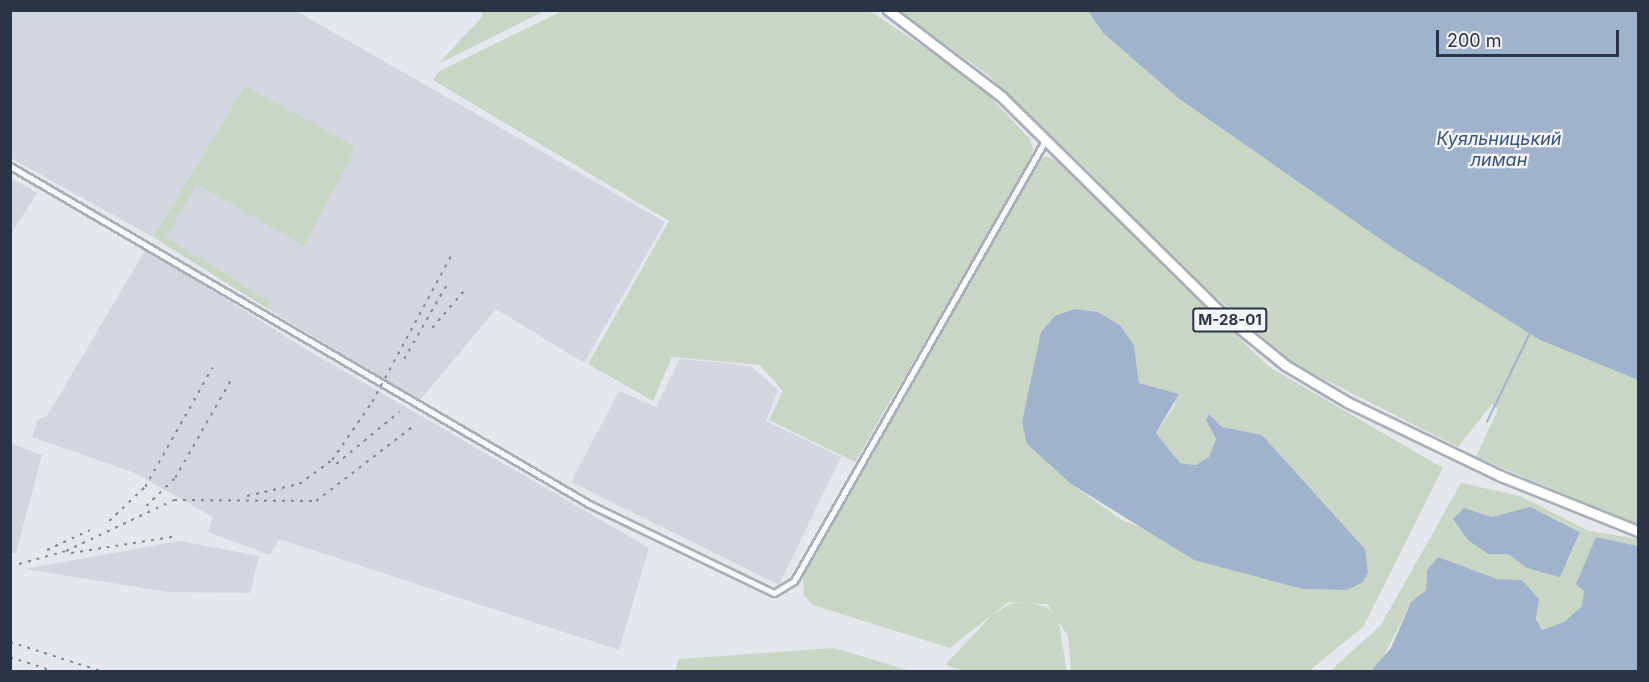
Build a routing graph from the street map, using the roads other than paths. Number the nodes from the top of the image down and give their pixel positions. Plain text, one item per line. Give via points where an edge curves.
1 (888, 10) edge
2 (1046, 139) junction
3 (10, 166) edge
4 (1638, 531) edge

1 - 2 highway, М-28-01 via 960,61
2 - 3 street via 794,581 774,593 599,509
2 - 4 highway, М-28-01 via 1220,312 1311,382 1552,500

